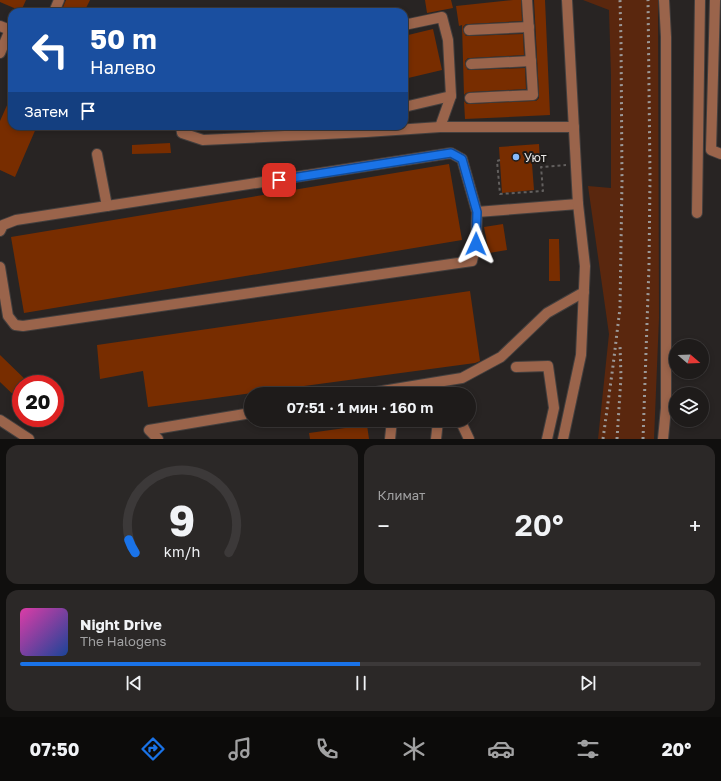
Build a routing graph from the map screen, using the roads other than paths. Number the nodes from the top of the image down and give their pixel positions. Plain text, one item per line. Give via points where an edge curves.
1 (527, 0) edge
2 (567, 0) edge
3 (664, 0) edge
4 (700, 0) edge
5 (715, 0) edge
6 (408, 24) edge
7 (529, 28) junction
8 (469, 30) dead end
9 (8, 36) edge
10 (0, 53) edge
11 (531, 61) junction
12 (471, 64) dead end
13 (450, 96) junction
14 (470, 98) dead end
15 (408, 106) edge
16 (440, 127) junction
17 (574, 127) junction
18 (408, 128) edge
19 (182, 130) edge
20 (351, 130) edge
21 (698, 144) junction
22 (711, 150) junction
23 (97, 154) dead end
24 (721, 154) edge
25 (578, 204) junction
26 (107, 206) junction
27 (477, 212) junction
28 (697, 213) dead end
29 (0, 231) edge
30 (0, 267) edge
31 (584, 292) junction
32 (516, 367) dead end
33 (416, 387) edge
34 (244, 414) edge
35 (0, 420) edge
36 (391, 427) edge
37 (437, 427) edge
38 (463, 427) edge
39 (29, 439) edge
40 (158, 439) edge
41 (390, 439) edge
42 (436, 439) edge
43 (469, 439) edge
44 (547, 439) edge
45 (564, 439) edge
46 (663, 439) edge

1 - 7 street
2 - 17 street
3 - 46 street via 666,408
4 - 21 street
5 - 22 street
6 - 13 street via 442,17 448,40
7 - 8 street
7 - 11 street
9 - 10 street
11 - 12 street
11 - 14 street via 533,96
13 - 15 street
13 - 16 street
16 - 17 street
16 - 18 street
17 - 25 street
19 - 20 street via 182,133 203,140
21 - 22 street
21 - 28 street
22 - 24 street
23 - 26 street
25 - 27 street
25 - 31 street via 585,266
26 - 27 street via 451,153 462,159
26 - 29 street via 16,220 3,225
27 - 30 street via 476,244 472,261 23,326 15,325 8,316
31 - 33 street via 547,313 501,357 462,378
31 - 45 street via 581,355
32 - 44 street via 548,366 554,408
34 - 40 street via 149,430
35 - 39 street
36 - 41 street
37 - 42 street
38 - 43 street

